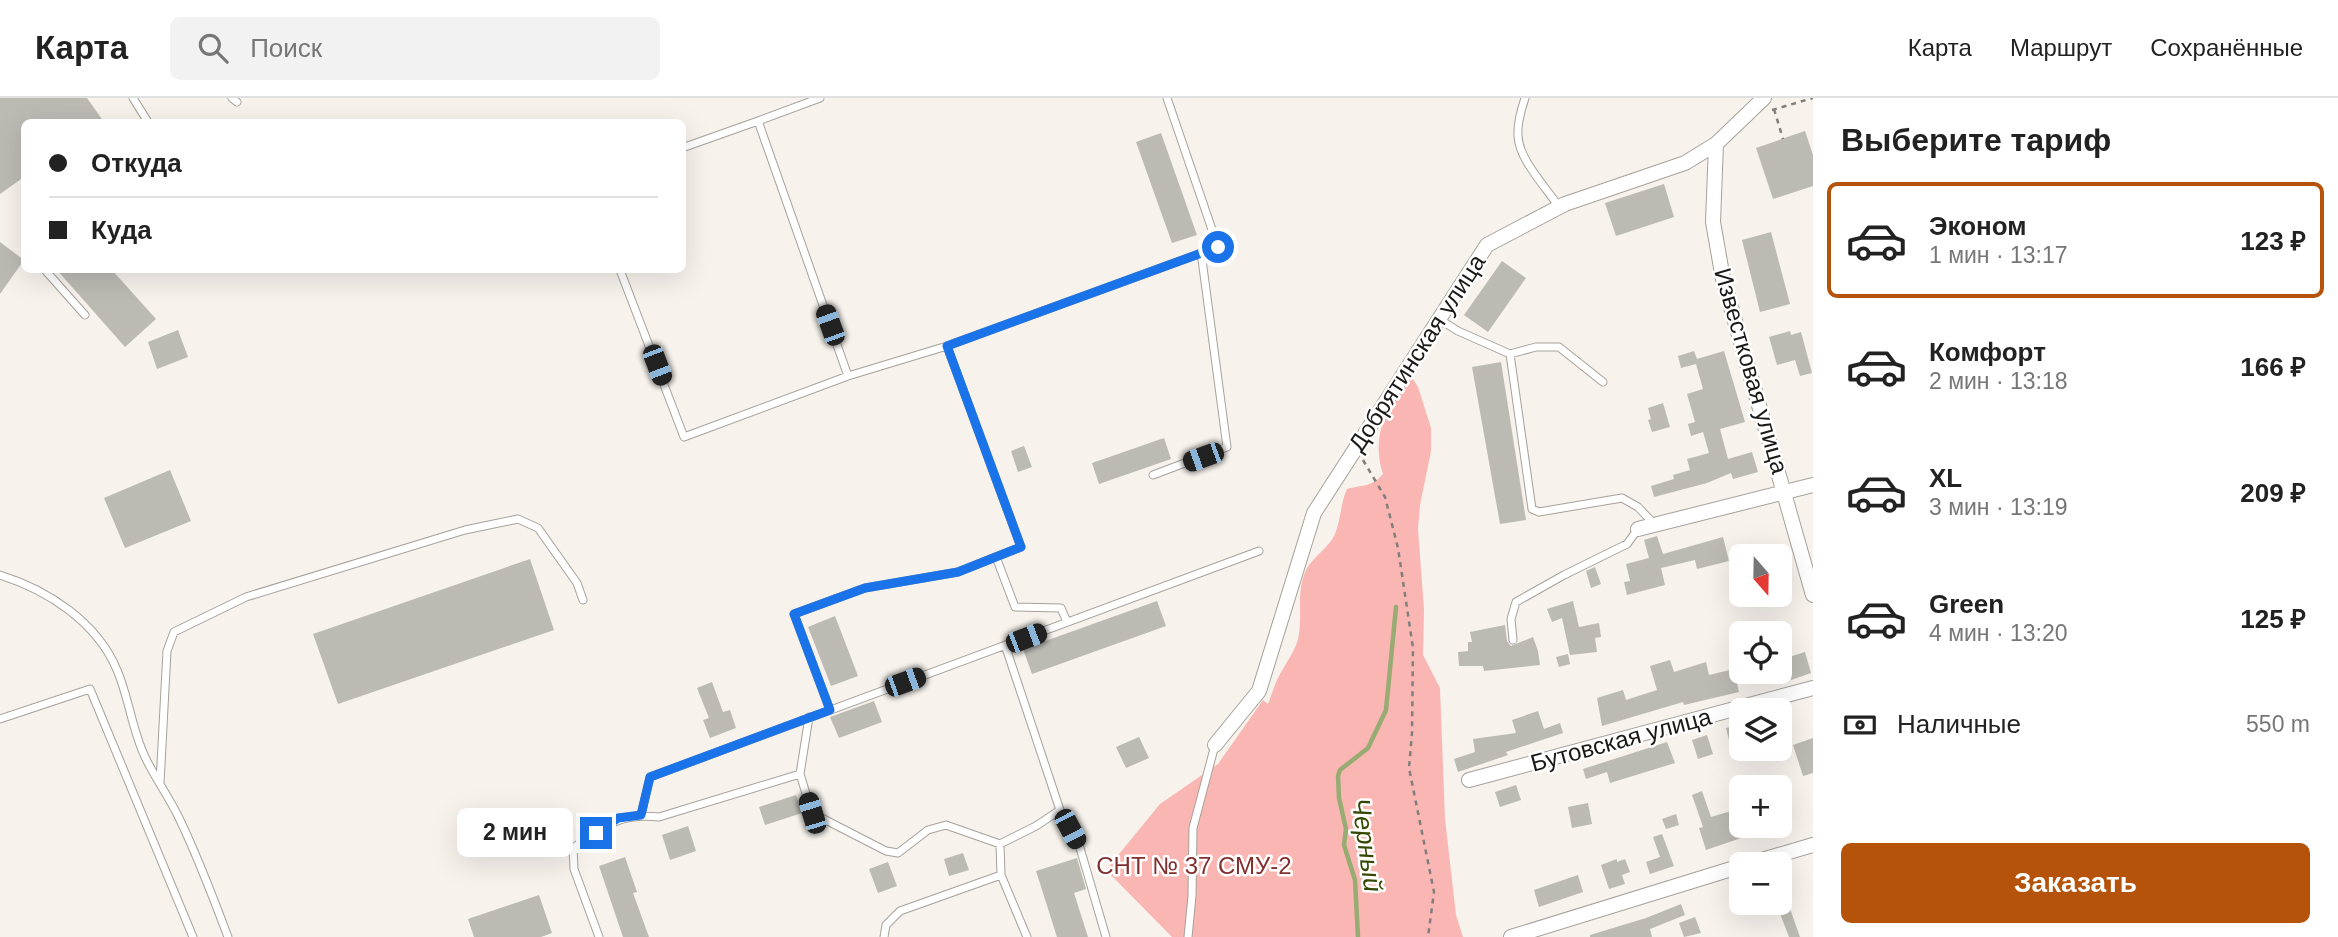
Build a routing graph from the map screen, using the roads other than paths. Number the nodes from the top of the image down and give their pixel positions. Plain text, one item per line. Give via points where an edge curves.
1 (133, 98) edge
2 (819, 98) edge
3 (1167, 98) edge
4 (1525, 98) edge
5 (1769, 104) edge
6 (146, 119) edge
7 (758, 121) junction
8 (1716, 144) junction
9 (686, 147) edge
10 (1560, 207) junction
11 (1202, 252) junction
12 (48, 273) edge
13 (621, 273) edge
14 (85, 315) dead end
15 (1439, 319) junction
16 (947, 346) junction
17 (1510, 354) junction
18 (848, 376) junction
19 (1603, 382) dead end
20 (1153, 475) dead end
21 (1813, 485) edge
22 (1785, 491) junction
23 (1654, 525) junction
24 (1638, 529) joint
25 (1259, 551) dead end
26 (996, 557) junction
27 (0, 575) edge
28 (1813, 595) edge
29 (583, 600) dead end
30 (1067, 622) junction
31 (1513, 640) dead end
32 (1005, 645) junction
33 (1813, 688) edge
34 (830, 710) junction
35 (809, 718) junction
36 (0, 719) edge
37 (1215, 745) joint
38 (800, 774) junction
39 (1469, 780) dead end
40 (160, 783) junction
41 (1060, 810) junction
42 (641, 815) junction
43 (1000, 844) junction
44 (1813, 845) edge
45 (1789, 852) edge
46 (1729, 870) edge
47 (1001, 875) junction
48 (193, 937) edge
49 (228, 937) edge
50 (599, 937) edge
51 (884, 937) edge
52 (1027, 937) edge
53 (1106, 937) edge
54 (1188, 937) edge
55 (1511, 937) edge

1 - 6 lane
2 - 7 lane
3 - 11 lane via 1218,247
4 - 10 lane via 1518,138 1526,159
5 - 8 street, Добрятинская улица via 1742,118
7 - 9 lane
7 - 18 lane
8 - 10 street, Добрятинская улица via 1685,163
8 - 22 street, Известковая улица via 1713,222 1721,267
10 - 15 street, Добрятинская улица via 1487,245
11 - 16 lane
11 - 20 lane via 1227,447
12 - 14 lane
13 - 18 lane via 684,438
15 - 17 lane
15 - 37 street, Добрятинская улица via 1314,513 1259,691
16 - 18 lane
16 - 26 lane via 1021,547
17 - 19 lane via 1536,346 1559,347
17 - 23 lane via 1532,509 1539,512 1622,498
21 - 22 street
22 - 23 street
22 - 28 street, Известковая улица
23 - 24 street
24 - 31 lane via 1627,544 1516,602 1511,619
25 - 30 lane
26 - 30 lane via 1016,607 1061,608
26 - 34 lane via 958,572 865,588 794,614
27 - 40 lane via 27,583 66,607 103,642 117,670 144,755
29 - 40 lane via 577,583 538,528 518,519 465,530 246,597 174,632 167,651
30 - 32 lane
32 - 34 lane
32 - 41 lane
33 - 39 street, Бутовская улица
34 - 35 lane
35 - 38 lane
35 - 42 lane via 650,777
36 - 48 lane via 90,689
37 - 54 lane via 1193,828
38 - 42 lane via 659,817
38 - 43 lane via 812,813 886,851 898,853 928,830 946,825
40 - 49 lane via 201,867
41 - 43 lane
41 - 53 lane via 1080,848
42 - 50 lane via 618,818 573,848 574,869
43 - 47 lane
44 - 45 street
46 - 55 street
47 - 51 lane via 900,911 886,925
47 - 52 lane

